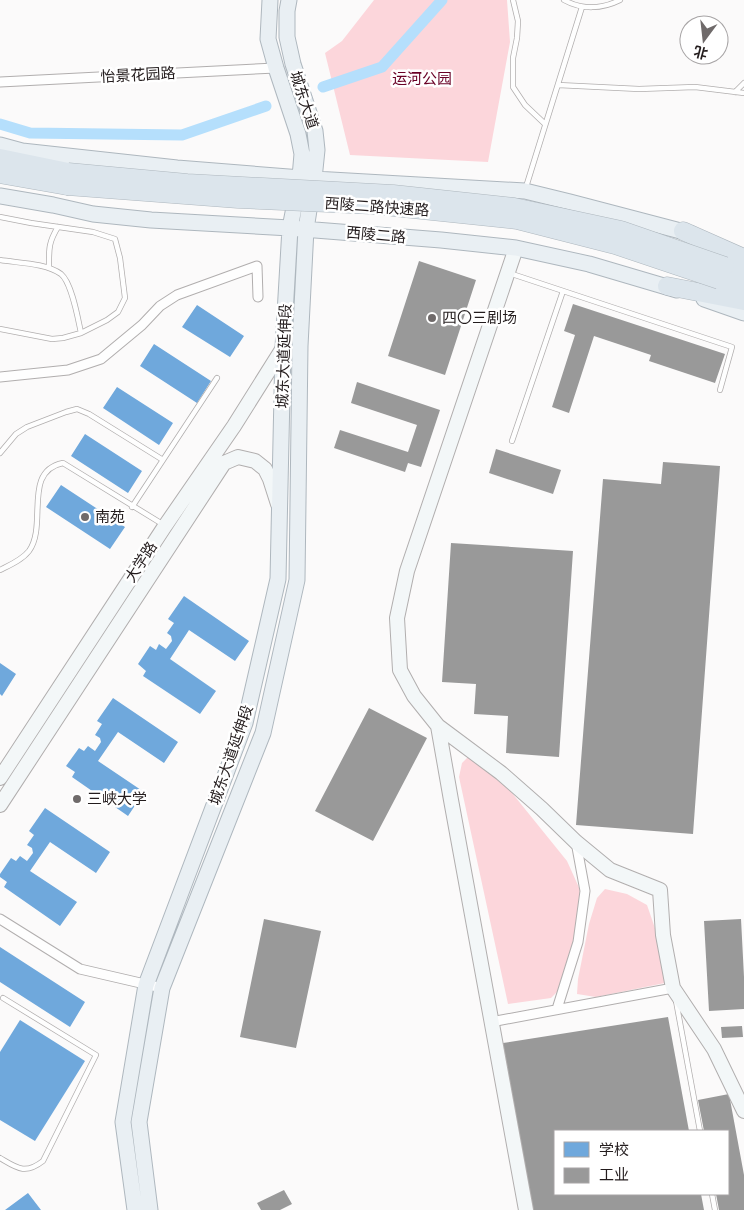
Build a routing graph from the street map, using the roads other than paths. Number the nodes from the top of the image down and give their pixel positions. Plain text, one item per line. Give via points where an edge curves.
1 (270, 0) edge
2 (289, 0) edge
3 (513, 0) edge
4 (564, 0) edge
5 (620, 0) edge
6 (582, 7) junction
7 (276, 68) junction
8 (0, 82) edge
9 (744, 82) edge
10 (558, 85) junction
11 (735, 92) junction
12 (744, 93) edge
13 (545, 124) junction
14 (0, 146) edge
15 (0, 158) edge
16 (0, 174) edge
17 (307, 178) junction
18 (67, 179) junction
19 (525, 191) junction
20 (0, 196) edge
21 (0, 217) edge
22 (58, 227) junction
23 (290, 228) junction
24 (306, 229) junction
25 (683, 231) junction
26 (516, 248) junction
27 (744, 250) edge
28 (744, 258) edge
29 (0, 260) edge
30 (49, 268) junction
31 (744, 272) edge
32 (508, 273) junction
33 (722, 273) junction
34 (667, 286) junction
35 (744, 289) edge
36 (563, 291) junction
37 (258, 297) dead end
38 (744, 301) edge
39 (744, 313) edge
40 (0, 329) edge
41 (81, 333) junction
42 (284, 348) junction
43 (0, 377) edge
44 (217, 378) dead end
45 (720, 390) dead end
46 (512, 441) dead end
47 (0, 453) edge
48 (163, 460) junction
49 (132, 506) junction
50 (279, 507) junction
51 (165, 526) junction
52 (0, 570) edge
53 (438, 726) junction
54 (0, 778) edge
55 (0, 805) edge
56 (576, 842) junction
57 (0, 919) edge
58 (146, 985) junction
59 (162, 988) junction
60 (673, 988) junction
61 (3, 998) dead end
62 (557, 1009) junction
63 (491, 1022) junction
64 (744, 1111) edge
65 (700, 1130) edge
66 (0, 1158) edge
67 (712, 1195) edge
68 (135, 1210) edge
69 (150, 1210) edge
70 (526, 1210) edge
71 (715, 1210) edge

1 - 7 main road, 城东大道 via 268,38
2 - 17 main road, 城东大道 via 287,37 315,131 317,150
3 - 13 lane via 518,21 512,58 514,87 524,105
4 - 6 lane
5 - 6 lane via 601,7
6 - 10 lane
7 - 8 street, 怡景花园路
7 - 17 main road, 城东大道 via 298,134
9 - 11 lane
10 - 11 lane via 639,89 696,87
10 - 13 lane
11 - 12 lane
13 - 19 lane
14 - 17 main road via 167,167
15 - 18 highway, 西陵二路快速路
16 - 18 highway, 西陵二路快速路
17 - 19 main road
17 - 23 main road, 城东大道
17 - 24 main road, 城东大道
18 - 33 highway, 西陵二路快速路, bridge via 393,194 514,207 621,230
19 - 25 main road
20 - 23 main road, 西陵二路 via 102,215
21 - 22 lane
22 - 30 lane via 49,246
22 - 41 lane via 116,239 125,298 118,312
23 - 24 main road, 西陵二路
23 - 42 main road, 城东大道延伸段
24 - 26 main road, 西陵二路
24 - 59 main road, 城东大道延伸段 via 300,346 296,580 263,733
25 - 27 main road
25 - 28 highway
26 - 32 street
26 - 34 main road, 西陵二路
29 - 30 lane
30 - 41 lane via 62,275 69,286
31 - 33 highway, 西陵二路快速路
32 - 36 lane
32 - 53 street via 407,571 398,618 400,670 414,696
33 - 35 highway, 西陵二路快速路
34 - 38 highway
34 - 39 main road, 西陵二路
36 - 45 lane via 732,348
36 - 46 lane
37 - 43 street via 257,266 177,295 160,306 101,359 68,370
40 - 41 lane via 52,339
42 - 50 main road, 城东大道延伸段
42 - 51 street, 大学路
44 - 48 lane
47 - 48 lane via 16,434 27,427 77,409
48 - 49 lane
49 - 51 lane
49 - 52 lane via 63,463 53,465 41,479 37,495 36,536 29,551
50 - 55 street, 大学路 via 266,469 255,461 238,457 224,463
50 - 58 main road, 城东大道延伸段 via 278,579 245,723
51 - 54 street, 大学路
53 - 56 street via 501,773
53 - 63 street
56 - 60 street via 610,870 660,890
56 - 62 street via 585,891 578,942
57 - 58 street via 80,969
58 - 59 street
58 - 68 main road, 城东大道延伸段 via 123,1122
59 - 69 main road, 城东大道延伸段 via 139,1122
60 - 62 street
60 - 64 street via 714,1049
60 - 65 lane
61 - 66 lane via 96,1055 44,1161 35,1168 19,1169
62 - 63 street
63 - 70 street
67 - 71 lane

